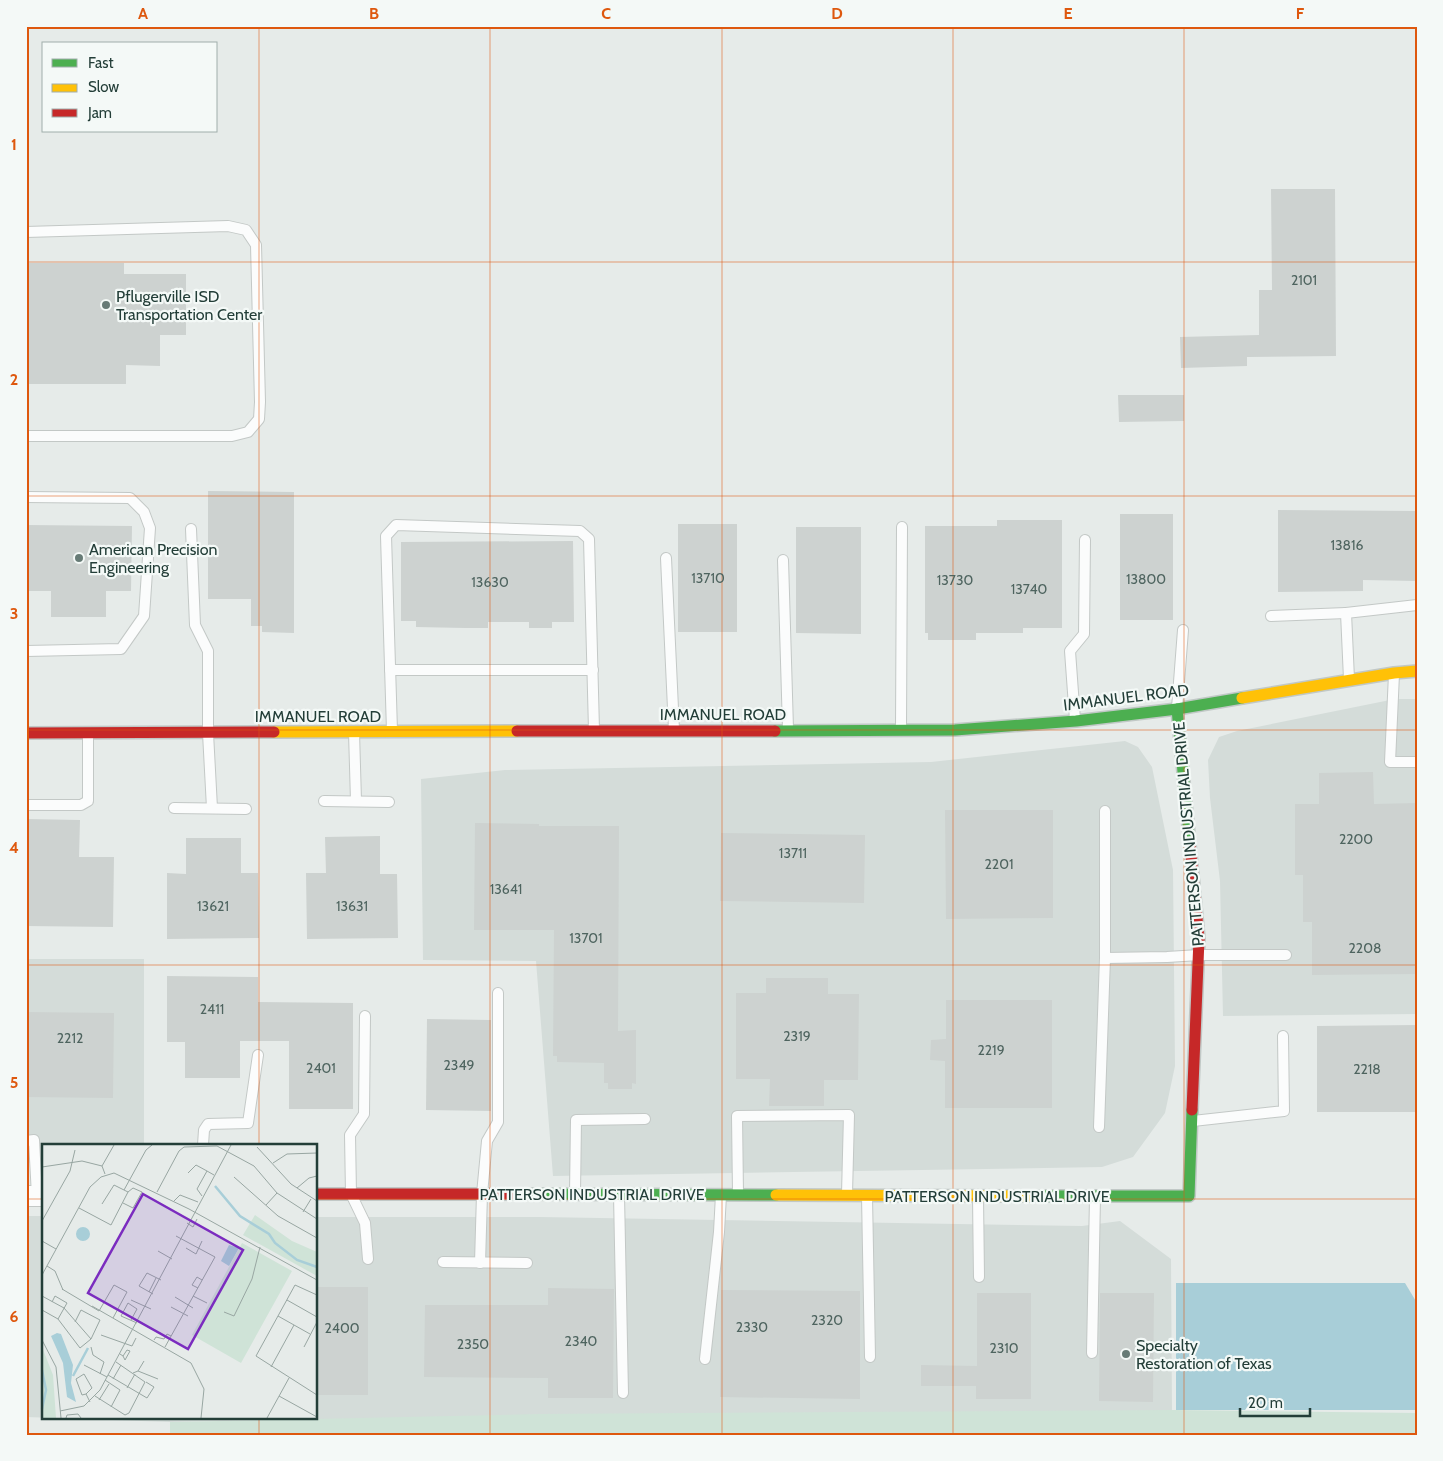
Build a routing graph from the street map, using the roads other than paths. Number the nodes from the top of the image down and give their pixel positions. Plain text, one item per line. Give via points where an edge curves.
1 (26, 232) edge
2 (26, 436) edge
3 (26, 497) edge
4 (902, 527) dead end
5 (191, 529) dead end
6 (1085, 540) dead end
7 (666, 558) dead end
8 (783, 560) dead end
9 (1417, 605) edge
10 (1346, 614) junction
11 (1271, 616) dead end
12 (1182, 630) dead end
13 (26, 651) edge
14 (390, 670) junction
15 (593, 670) junction
16 (1417, 671) edge
17 (1394, 673) junction
18 (1349, 680) junction
19 (1177, 709) junction
20 (1076, 721) junction
21 (901, 729) junction
22 (788, 730) junction
23 (594, 731) junction
24 (674, 731) junction
25 (354, 732) junction
26 (392, 732) junction
27 (26, 733) edge
28 (88, 733) junction
29 (208, 733) junction
30 (1417, 762) edge
31 (324, 801) dead end
32 (356, 801) junction
33 (389, 802) dead end
34 (26, 805) edge
35 (174, 808) dead end
36 (212, 808) junction
37 (246, 809) dead end
38 (1105, 811) dead end
39 (1199, 955) junction
40 (1286, 955) dead end
41 (1105, 958) junction
42 (498, 993) dead end
43 (364, 1016) dead end
44 (1283, 1036) dead end
45 (258, 1055) dead end
46 (645, 1119) dead end
47 (1192, 1121) junction
48 (1100, 1127) dead end
49 (26, 1140) edge
50 (203, 1144) edge
51 (318, 1194) edge
52 (351, 1194) junction
53 (482, 1194) junction
54 (575, 1194) junction
55 (619, 1194) junction
56 (721, 1195) junction
57 (738, 1195) junction
58 (847, 1195) junction
59 (867, 1195) junction
60 (36, 1196) edge
61 (978, 1196) junction
62 (1095, 1196) junction
63 (368, 1259) dead end
64 (443, 1262) dead end
65 (480, 1263) junction
66 (527, 1263) dead end
67 (979, 1277) dead end
68 (1092, 1353) dead end
69 (870, 1357) dead end
70 (705, 1359) dead end
71 (623, 1393) dead end

1 - 2 lane via 228,226 246,230 256,245 260,402 259,418 248,432 232,436
3 - 13 lane via 130,498 144,512 150,528 144,616 121,650
4 - 21 lane
5 - 29 lane via 195,625 208,651
6 - 20 lane via 1084,634 1070,651
7 - 24 lane
8 - 22 lane
9 - 10 lane
10 - 11 lane
10 - 18 lane
12 - 19 lane
14 - 15 lane
14 - 15 lane via 386,536 396,525 580,531 589,539
14 - 26 lane
15 - 23 lane
16 - 17 street, IMMANUEL ROAD
17 - 18 street, IMMANUEL ROAD
17 - 30 lane via 1390,762
18 - 19 street, IMMANUEL ROAD
19 - 20 street, IMMANUEL ROAD
19 - 39 street, PATTERSON INDUSTRIAL DRIVE
20 - 21 street, IMMANUEL ROAD via 955,730
21 - 22 street, IMMANUEL ROAD
22 - 24 street, IMMANUEL ROAD
23 - 24 street, IMMANUEL ROAD
23 - 26 street, IMMANUEL ROAD
25 - 26 street, IMMANUEL ROAD
25 - 29 street, IMMANUEL ROAD
25 - 32 lane
27 - 28 street, IMMANUEL ROAD
28 - 29 street, IMMANUEL ROAD
28 - 34 lane via 88,801 81,805
29 - 36 lane
31 - 32 lane
32 - 33 lane
35 - 36 lane
36 - 37 lane
38 - 41 lane
39 - 40 lane
39 - 41 lane
39 - 47 street, PATTERSON INDUSTRIAL DRIVE
41 - 48 lane
42 - 53 lane via 498,1122 487,1141
43 - 52 lane via 364,1114 350,1135
44 - 47 lane via 1284,1111
45 - 50 lane via 248,1122 208,1124
46 - 54 lane via 576,1120
47 - 62 street, PATTERSON INDUSTRIAL DRIVE via 1188,1196
49 - 60 lane via 34,1140
51 - 52 street, PATTERSON INDUSTRIAL DRIVE
52 - 53 street, PATTERSON INDUSTRIAL DRIVE
52 - 63 lane via 365,1223
53 - 54 street, PATTERSON INDUSTRIAL DRIVE
53 - 65 lane
54 - 55 street, PATTERSON INDUSTRIAL DRIVE
55 - 56 street, PATTERSON INDUSTRIAL DRIVE
55 - 71 lane
56 - 57 street, PATTERSON INDUSTRIAL DRIVE
56 - 70 lane
57 - 58 street, PATTERSON INDUSTRIAL DRIVE
57 - 58 lane via 736,1116 848,1115
58 - 59 street, PATTERSON INDUSTRIAL DRIVE
59 - 61 street, PATTERSON INDUSTRIAL DRIVE
59 - 69 lane
61 - 62 street, PATTERSON INDUSTRIAL DRIVE
61 - 67 lane
62 - 68 lane
64 - 65 lane
65 - 66 lane

